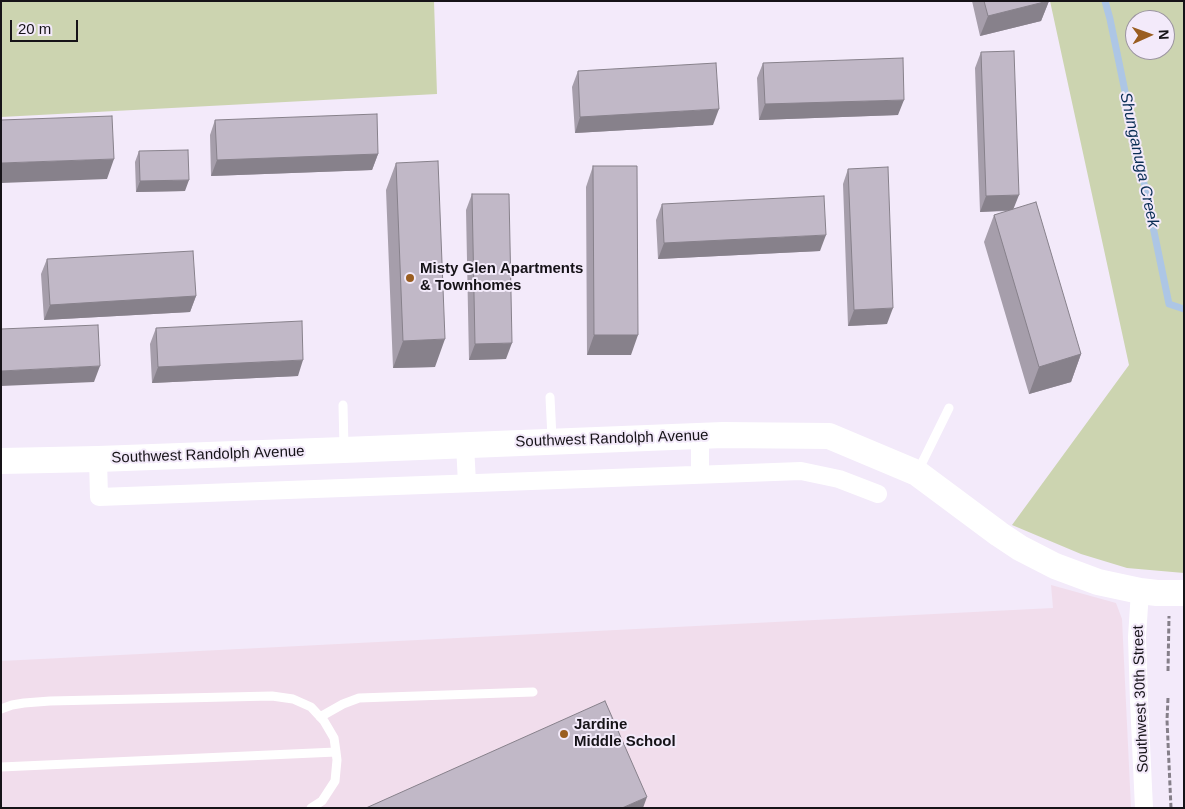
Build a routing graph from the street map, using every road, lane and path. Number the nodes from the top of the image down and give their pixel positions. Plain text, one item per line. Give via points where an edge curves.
1 (550, 398) dead end
2 (343, 405) dead end
3 (950, 408) dead end
4 (700, 435) junction
5 (552, 441) junction
6 (464, 445) junction
7 (344, 450) junction
8 (98, 459) junction
9 (1, 461) edge
10 (917, 473) junction
11 (700, 474) junction
12 (467, 483) junction
13 (878, 494) dead end
14 (1140, 591) junction
15 (1177, 600) edge
16 (1168, 671) dead end
17 (533, 692) dead end
18 (1168, 698) dead end
19 (1, 709) edge
20 (320, 717) junction
21 (336, 752) junction
22 (1, 767) edge
23 (310, 808) edge
24 (1144, 808) edge
25 (1171, 808) edge

1 - 5 lane
2 - 7 lane
3 - 10 lane
4 - 5 street, Southwest Randolph Avenue
4 - 10 street, Southwest Randolph Avenue via 829,436
4 - 11 street
5 - 6 street, Southwest Randolph Avenue
6 - 7 street, Southwest Randolph Avenue
6 - 12 street
7 - 8 street, Southwest Randolph Avenue
8 - 9 street, Southwest Randolph Avenue
8 - 12 street via 99,497
10 - 14 street, Southwest Randolph Avenue via 1020,548 1046,562 1098,582
11 - 12 street
11 - 13 street via 801,471 839,479
14 - 15 street, Southwest Randolph Avenue
14 - 24 street, Southwest 30th Street via 1137,645
15 - 16 path
17 - 20 lane via 359,698
18 - 25 path
19 - 20 lane via 50,701 272,696 293,699 311,707
20 - 21 lane via 334,738
21 - 22 lane
21 - 23 lane via 335,780 322,801

